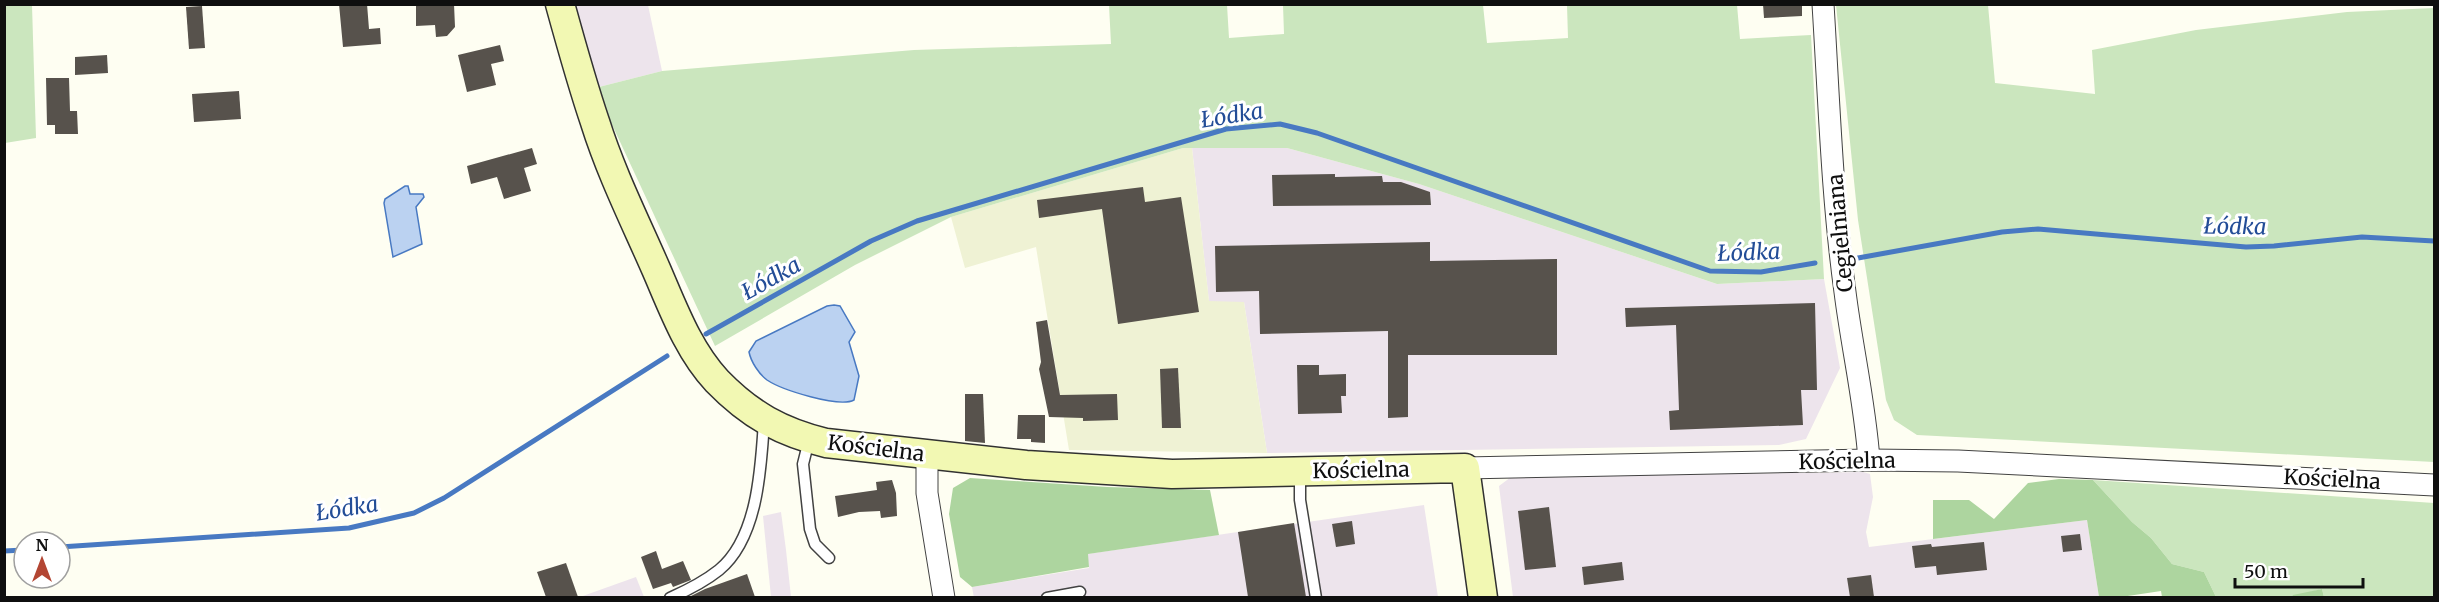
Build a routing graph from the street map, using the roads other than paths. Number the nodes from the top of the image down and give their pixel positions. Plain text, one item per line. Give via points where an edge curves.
1 (560, 4) edge
2 (1823, 4) edge
3 (764, 420) junction
4 (809, 439) junction
5 (927, 454) junction
6 (1869, 460) junction
7 (1465, 468) junction
8 (1300, 472) junction
9 (2434, 485) edge
10 (829, 558) dead end
11 (1080, 592) dead end
12 (670, 597) edge
13 (945, 597) edge
14 (1047, 597) edge
15 (1316, 597) edge
16 (1483, 597) edge

1 - 3 street, Kościelna via 609,161 683,330 716,380
2 - 6 street, Cegielniana via 1839,235
3 - 4 street, Kościelna
3 - 12 lane via 758,486 741,543 721,569 700,584
4 - 5 street, Kościelna
4 - 10 lane via 803,465 810,529 815,544
5 - 8 street, Kościelna via 1150,473
5 - 13 street via 927,493
6 - 7 street, Kościelna
6 - 9 street, Kościelna via 2027,463
7 - 8 street, Kościelna
7 - 16 street
8 - 15 lane via 1300,500
11 - 14 lane

